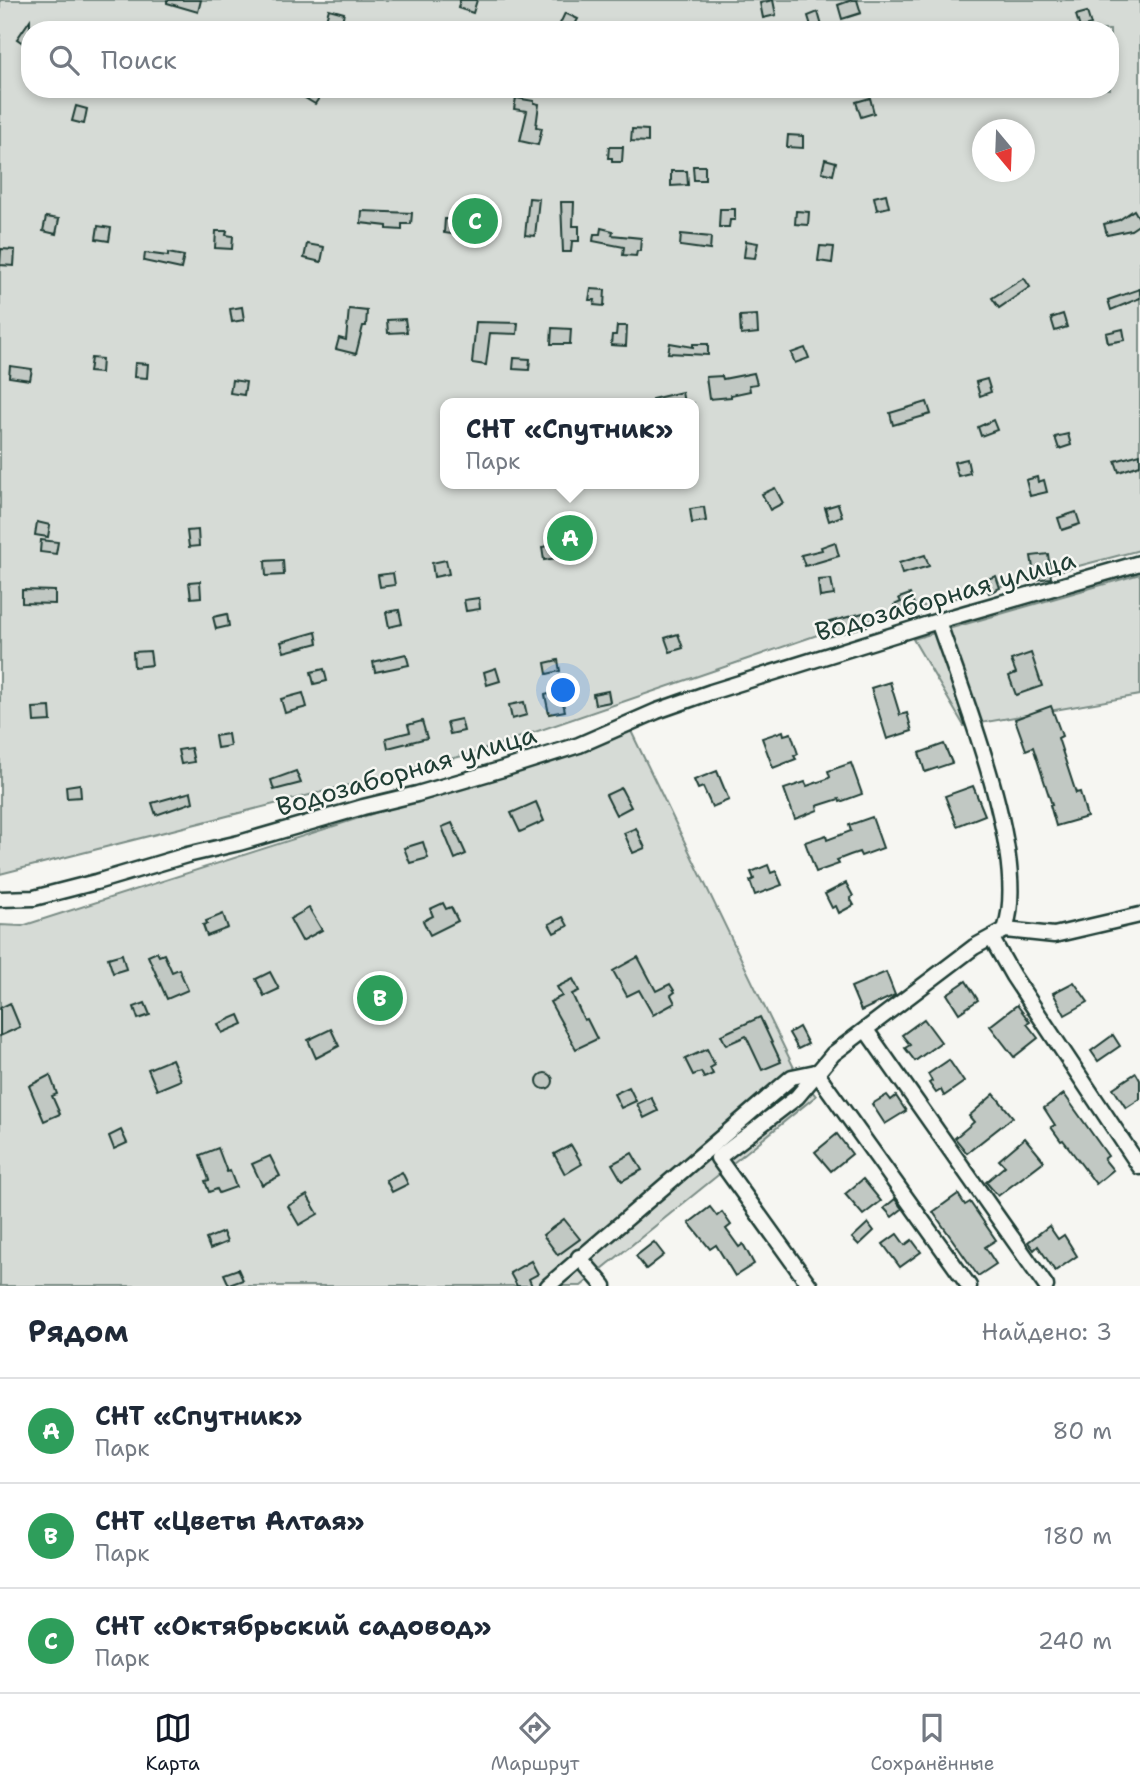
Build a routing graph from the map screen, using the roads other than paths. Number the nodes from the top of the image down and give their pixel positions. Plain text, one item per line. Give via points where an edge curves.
1 (1140, 563) edge
2 (938, 621) junction
3 (0, 899) edge
4 (1140, 915) edge
5 (1005, 930) junction
6 (992, 939) junction
7 (866, 1030) junction
8 (816, 1072) junction
9 (1140, 1167) edge
10 (579, 1257) junction
11 (548, 1286) edge
12 (604, 1286) edge
13 (810, 1286) edge
14 (969, 1286) edge
15 (1046, 1286) edge

1 - 2 street, Водозаборная улица
2 - 3 street, Водозаборная улица via 711,692 579,745 503,769 96,882 34,898
2 - 5 street via 1006,843 1012,907
4 - 5 street via 1054,935
5 - 6 street
6 - 7 street via 974,947
6 - 9 street
7 - 8 street
7 - 15 street
8 - 10 street via 792,1077
8 - 13 street via 797,1097 718,1157
8 - 14 street
10 - 11 street
10 - 12 street

